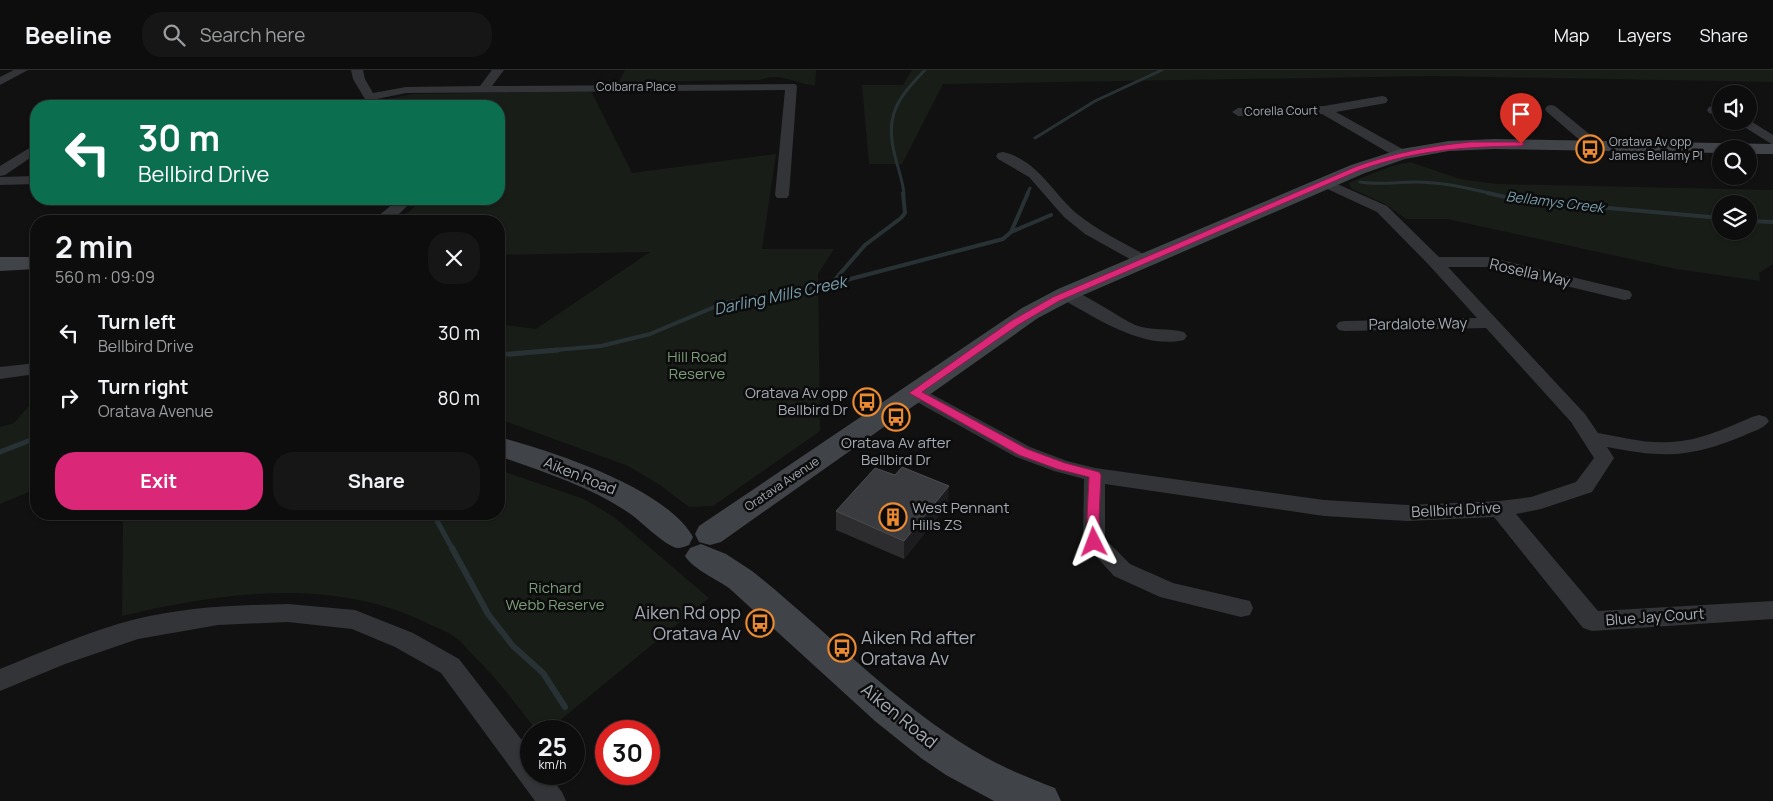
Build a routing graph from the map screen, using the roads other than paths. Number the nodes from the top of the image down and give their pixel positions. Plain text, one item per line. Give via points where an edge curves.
1 (22, 70) edge
2 (358, 70) edge
3 (498, 70) edge
4 (0, 82) edge
5 (484, 88) junction
6 (372, 100) edge
7 (378, 100) edge
8 (1382, 100) dead end
9 (1551, 109) dead end
10 (1324, 110) junction
11 (1238, 112) dead end
12 (1755, 130) edge
13 (1773, 141) edge
14 (1594, 145) junction
15 (1773, 148) edge
16 (30, 152) edge
17 (1401, 154) junction
18 (1003, 156) dead end
19 (0, 172) edge
20 (30, 180) edge
21 (0, 181) edge
22 (1326, 183) junction
23 (782, 195) dead end
24 (400, 205) edge
25 (388, 215) edge
26 (1143, 260) junction
27 (1434, 262) junction
28 (30, 263) edge
29 (0, 264) edge
30 (1066, 294) junction
31 (1624, 295) dead end
32 (1491, 323) junction
33 (1345, 326) dead end
34 (1178, 336) dead end
35 (30, 370) edge
36 (0, 373) edge
37 (915, 393) junction
38 (1759, 422) dead end
39 (1591, 438) junction
40 (505, 448) edge
41 (1095, 475) junction
42 (1500, 509) junction
43 (696, 542) junction
44 (1240, 608) dead end
45 (1773, 610) edge
46 (0, 680) edge
47 (552, 801) edge
48 (1041, 801) edge

1 - 4 street
2 - 6 street via 359,79
3 - 5 street
5 - 7 street, Colbarra Place via 406,90
5 - 23 street, Colbarra Place via 791,86
8 - 10 street, Corella Court
9 - 14 street
10 - 11 street, Corella Court
10 - 17 street, Corella Court
12 - 13 street
14 - 15 street, Oratava Avenue
14 - 17 street, Oratava Avenue via 1470,144
16 - 19 street
17 - 22 street, Oratava Avenue
18 - 26 street via 1034,174 1069,214 1090,231
20 - 21 street
22 - 26 street, Oratava Avenue
22 - 27 street, Bellbird Drive via 1382,209
24 - 25 street
26 - 30 street, Oratava Avenue
27 - 31 street, Rosella Way via 1488,262
27 - 32 street, Bellbird Drive
28 - 29 street
30 - 34 street via 1130,329
30 - 37 street, Oratava Avenue via 1014,323
32 - 33 street, Pardalote Way
32 - 39 street, Bellbird Drive via 1578,418
35 - 36 street
37 - 41 street, Bellbird Drive via 1023,452
37 - 43 street, Oratava Avenue
38 - 39 street via 1726,436 1671,449
39 - 42 street, Bellbird Drive via 1604,458 1584,487 1533,504
40 - 43 street, Aiken Road via 588,476 620,492 670,528
41 - 42 street, Bellbird Drive via 1324,508 1407,513
41 - 44 street via 1094,542 1122,570 1168,591
42 - 45 street, Blue Jay Court via 1592,621
43 - 48 street, Aiken Road via 923,737 985,778
46 - 47 street via 56,656 137,629 218,615 288,613 355,620 404,640 450,666

